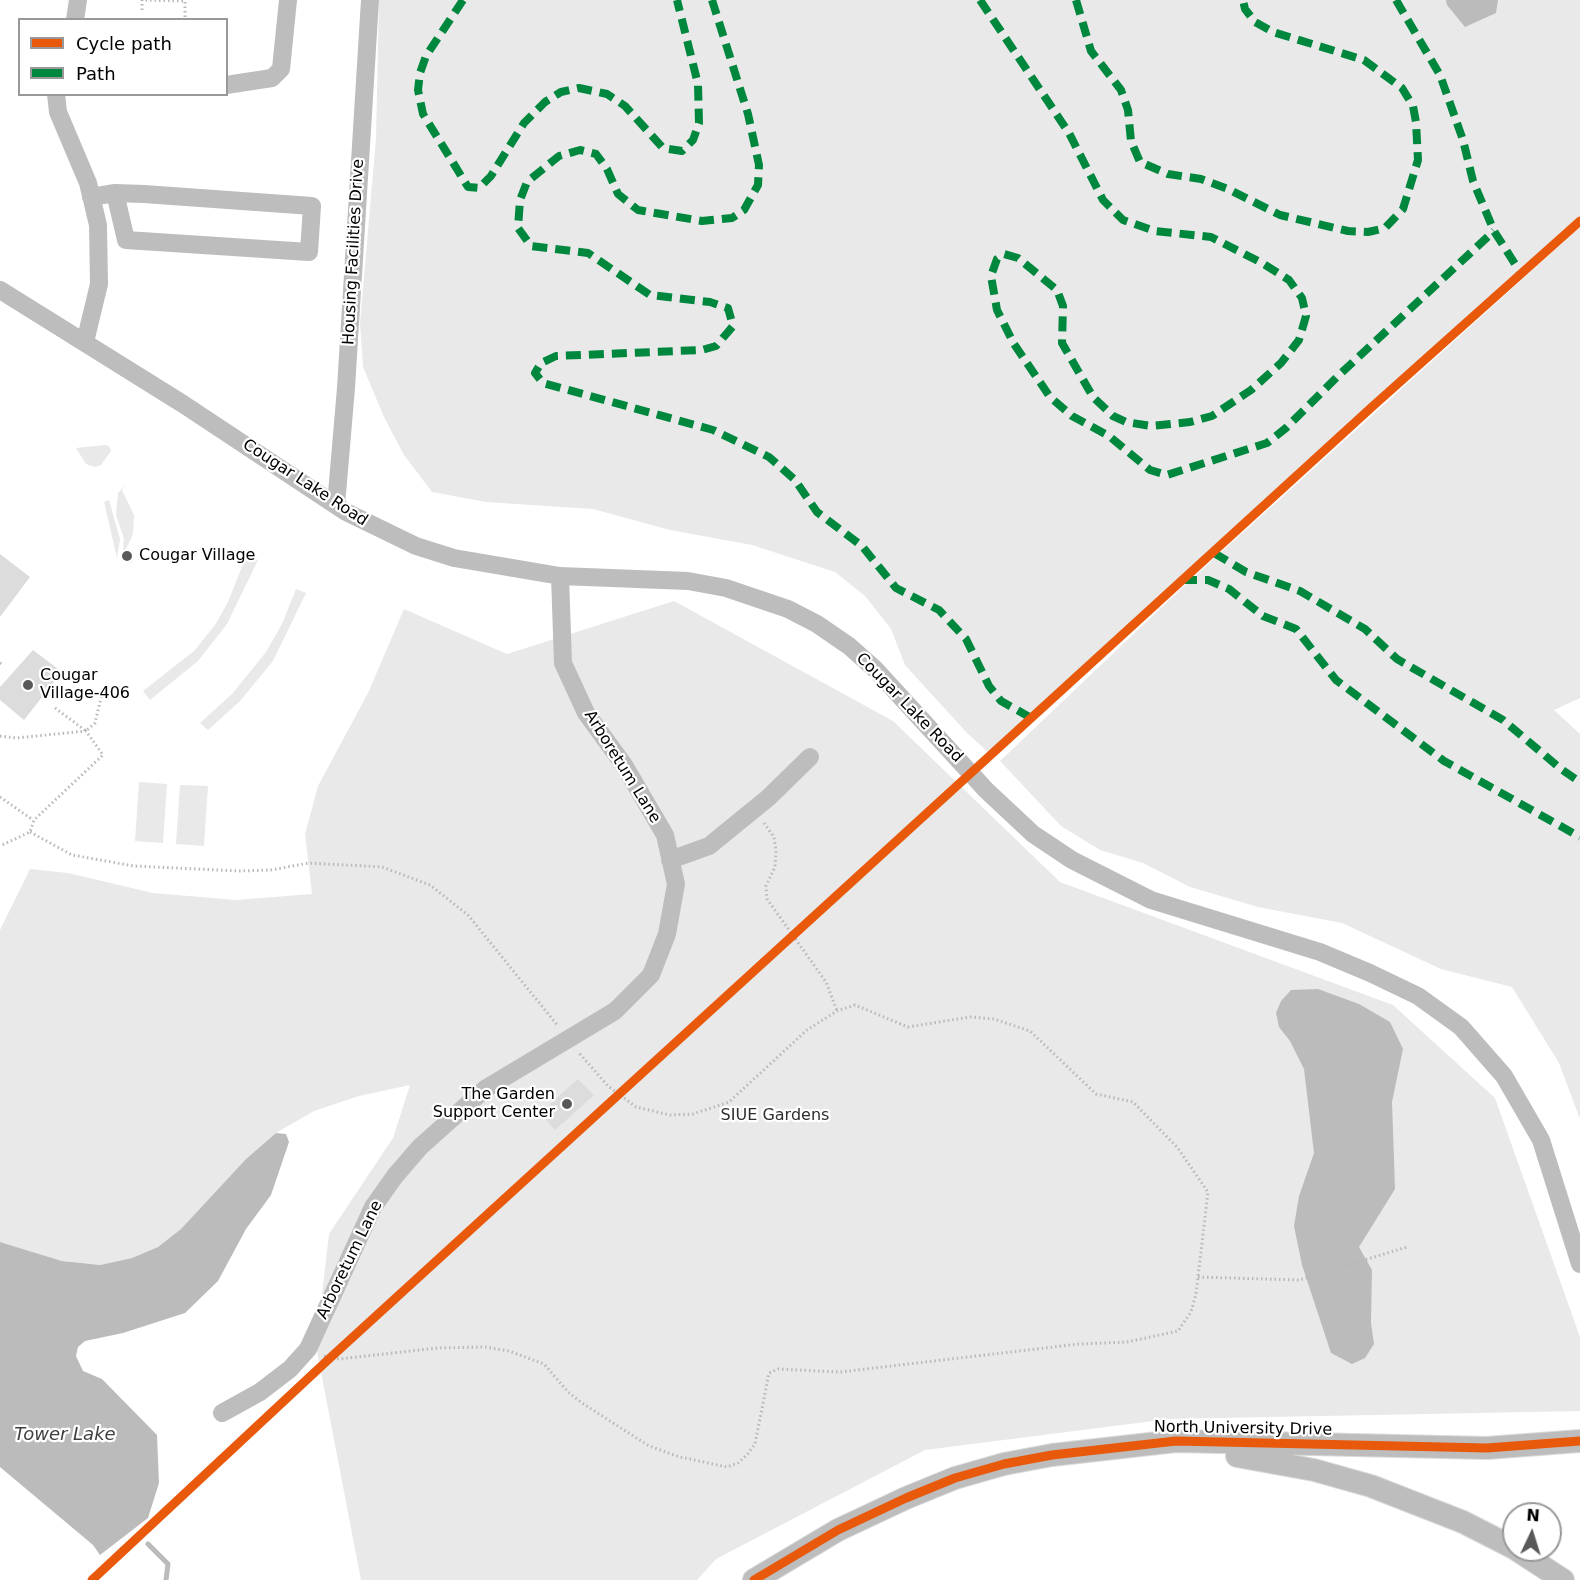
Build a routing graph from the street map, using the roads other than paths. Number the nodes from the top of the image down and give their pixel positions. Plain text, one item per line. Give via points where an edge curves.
1 (78, 0) edge
2 (288, 0) edge
3 (370, 0) edge
4 (75, 18) edge
5 (228, 85) edge
6 (56, 96) edge
7 (114, 193) junction
8 (91, 197) junction
9 (0, 290) edge
10 (86, 342) junction
11 (336, 505) junction
12 (560, 576) junction
13 (810, 757) dead end
14 (670, 860) junction
15 (1580, 1264) edge
16 (222, 1413) dead end
17 (1580, 1441) edge
18 (1138, 1444) junction
19 (1502, 1542) edge
20 (1535, 1562) edge
21 (754, 1580) edge
22 (1563, 1580) edge

1 - 4 street
2 - 5 street via 280,69 272,78
3 - 11 street, Housing Facilities Drive
6 - 8 street via 58,112
7 - 7 street via 312,206 309,252 126,240
7 - 8 street
8 - 10 street via 100,248 99,284
9 - 10 street, Cougar Lake Road
10 - 11 street, Cougar Lake Road
11 - 12 street, Cougar Lake Road via 383,531 454,558
12 - 14 street, Arboretum Lane via 563,663 586,713 624,765 665,835
12 - 15 street, Cougar Lake Road via 688,581 726,588 788,609 858,653 986,790 1034,834 1072,860 1151,900 1320,952 1436,1007 1484,1050 1525,1109 1541,1140
13 - 14 street via 709,846
14 - 16 street, Arboretum Lane via 676,884 667,934 651,975 615,1011 485,1089 420,1147 373,1207 308,1349 260,1392
17 - 18 main road, North University Drive via 1487,1448
18 - 19 main road via 1264,1459 1314,1470 1412,1500
18 - 21 main road, North University Drive via 1126,1449 1043,1456 955,1478 838,1530
20 - 22 main road

